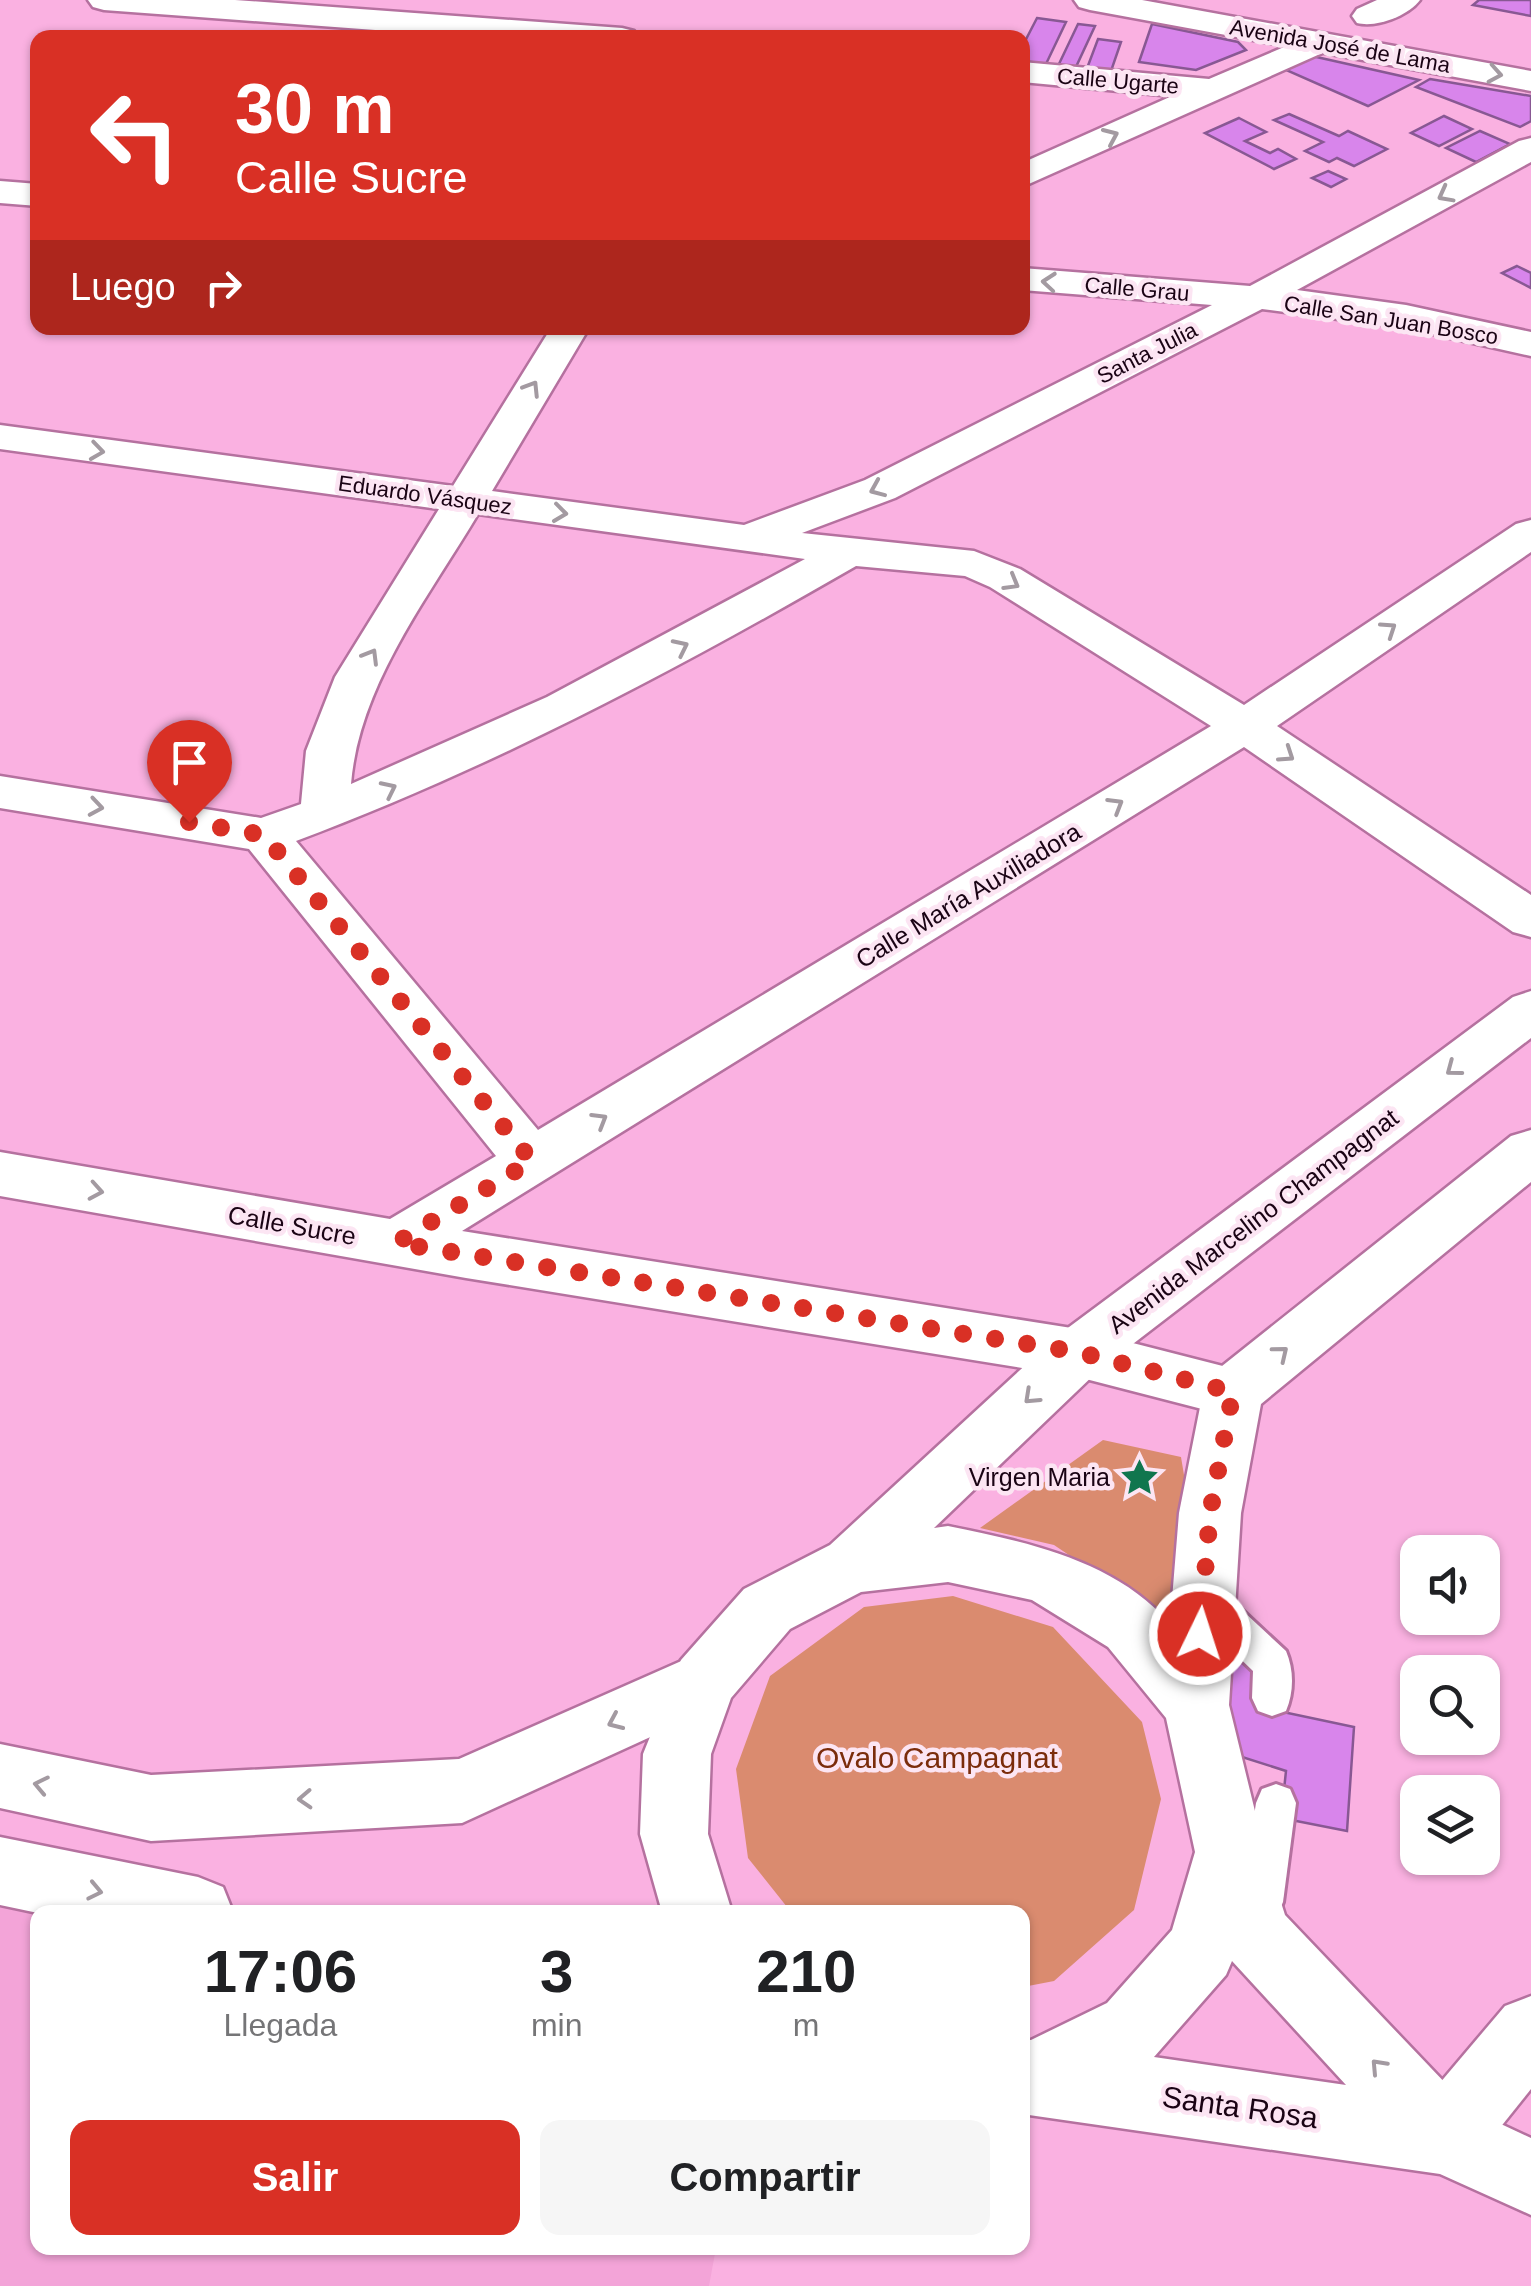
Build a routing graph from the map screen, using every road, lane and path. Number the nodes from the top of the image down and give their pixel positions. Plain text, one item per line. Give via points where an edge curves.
1 (104, 0) edge
2 (1090, 0) edge
3 (1332, 10) dead end
4 (1414, 13) edge
5 (513, 30) edge
6 (1317, 43) junction
7 (1030, 73) edge
8 (1531, 81) edge
9 (1214, 90) junction
10 (1531, 148) edge
11 (1030, 172) edge
12 (1531, 187) edge
13 (0, 192) edge
14 (30, 195) edge
15 (1030, 280) edge
16 (1251, 300) junction
17 (1310, 302) junction
18 (566, 335) edge
19 (1531, 344) edge
20 (0, 437) edge
21 (463, 501) junction
22 (1531, 532) edge
23 (931, 534) junction
24 (753, 536) junction
25 (849, 552) junction
26 (1245, 726) junction
27 (0, 792) edge
28 (324, 814) junction
29 (264, 835) junction
30 (1531, 919) edge
31 (1531, 1010) edge
32 (1531, 1151) edge
33 (532, 1161) junction
34 (0, 1174) edge
35 (396, 1243) junction
36 (1078, 1352) junction
37 (1233, 1392) junction
38 (852, 1565) junction
39 (1203, 1598) junction
40 (704, 1682) junction
41 (1272, 1698) dead end
42 (1196, 1705) junction
43 (0, 1776) edge
44 (1253, 1828) junction
45 (0, 1870) edge
46 (165, 1905) edge
47 (695, 1905) edge
48 (1531, 2032) edge
49 (1030, 2077) edge
50 (1030, 2077) edge
51 (1444, 2138) junction
52 (1531, 2177) edge

1 - 5 street
2 - 6 street, Avenida José de Lama
3 - 4 street, Avenida José de Lama
6 -> 8 street, Avenida José de Lama
6 - 9 street
7 - 9 street, Calle Ugarte
11 -> 9 street
10 -> 16 street, Santa Julia
12 - 17 street, Santa Julia
13 - 14 street
16 -> 15 street, Calle Grau
16 - 17 street, Calle San Juan Bosco
16 -> 24 street, Santa Julia via 880,489
17 - 19 street, Calle San Juan Bosco
17 - 23 street, Santa Julia via 944,480 926,499
21 -> 18 street
20 -> 21 street, Eduardo Vásquez
21 -> 24 street, Eduardo Vásquez
28 -> 21 street via 330,751 358,678
26 -> 22 street, Calle María Auxiliadora
23 - 25 street, Eduardo Vásquez
23 -> 26 street, Eduardo Vásquez
24 - 25 street, Eduardo Vásquez
28 -> 25 street via 701,637
26 -> 30 street, Eduardo Vásquez
33 -> 26 street, Calle María Auxiliadora
27 -> 29 street
28 - 29 street
29 - 33 street
31 -> 36 street, Avenida Marcelino Champagnat
37 -> 32 street
33 - 35 street, Calle María Auxiliadora
34 -> 35 street, Calle Sucre
35 - 36 street, Calle Sucre
36 - 37 street, Calle Sucre
36 -> 38 street, Avenida Marcelino Champagnat
37 - 39 street via 1210,1513
38 - 40 street via 767,1610
38 - 42 street via 948,1554 1046,1575 1131,1626
39 - 41 lane via 1272,1664
39 - 42 street
40 -> 43 street via 462,1791 151,1808
40 - 47 street via 677,1754 674,1834
42 - 44 street
44 - 49 street via 1201,1950 1134,2029
51 -> 44 street via 1257,1936
45 -> 46 street
48 - 51 street
50 - 51 street, Santa Rosa
51 - 52 street

